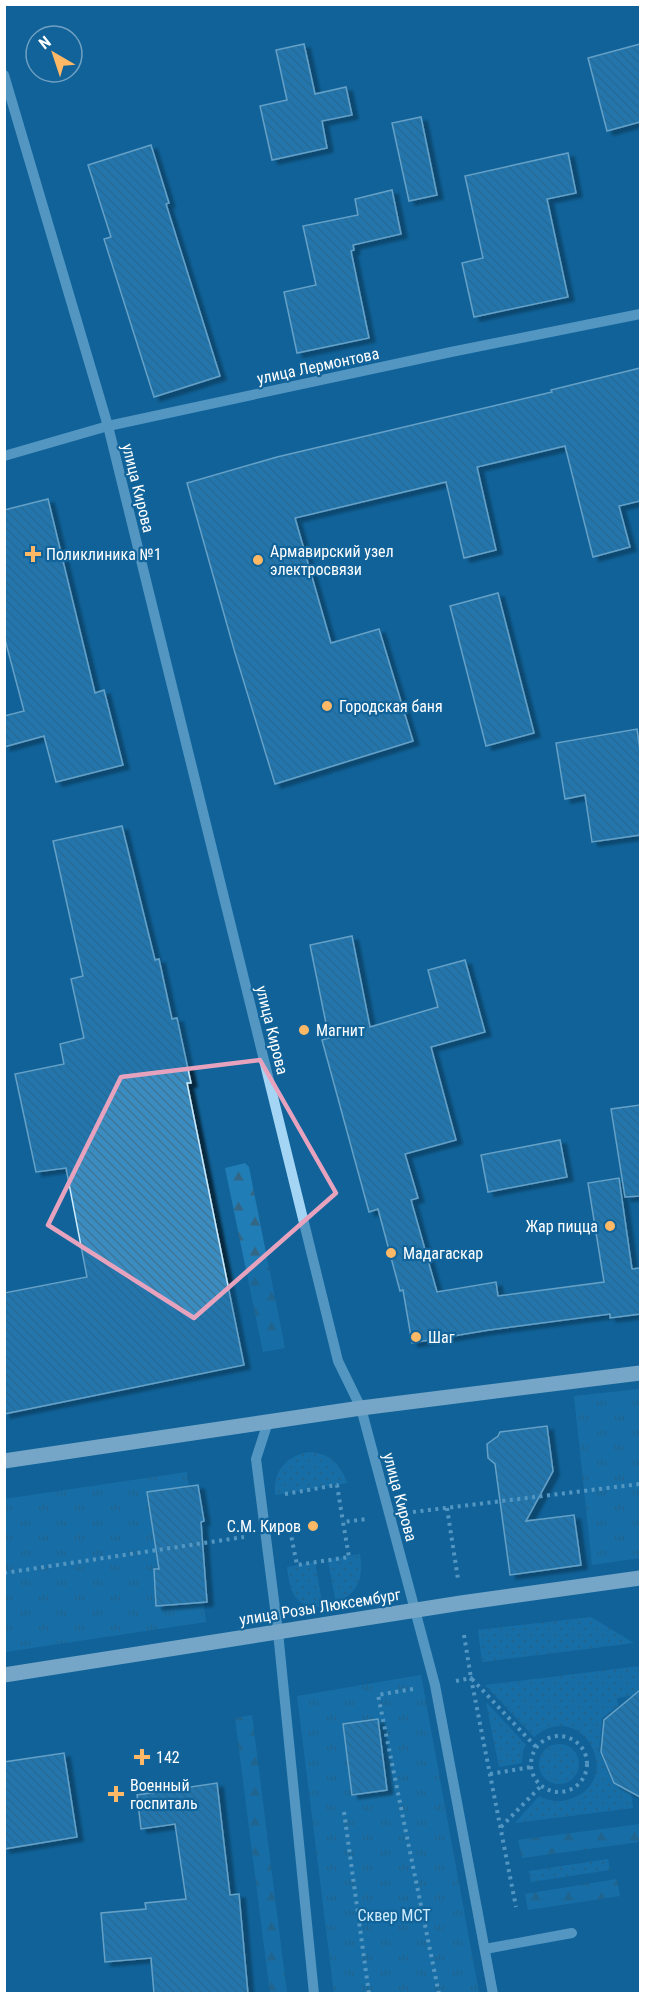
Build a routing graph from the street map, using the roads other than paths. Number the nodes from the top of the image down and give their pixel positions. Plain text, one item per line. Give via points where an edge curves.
1 (4, 75) edge
2 (640, 314) edge
3 (108, 426) junction
4 (4, 456) edge
5 (640, 1372) edge
6 (361, 1408) junction
7 (268, 1422) junction
8 (4, 1461) edge
9 (640, 1578) edge
10 (416, 1611) junction
11 (278, 1632) junction
12 (4, 1675) edge
13 (572, 1933) dead end
14 (485, 1949) junction
15 (314, 1994) edge
16 (494, 1994) edge

1 - 3 street, улица Кирова
2 - 3 street, улица Лермонтова
3 - 4 street, улица Лермонтова
3 - 6 street, улица Кирова via 338,1361
5 - 6 main road
6 - 7 main road
6 - 10 street, улица Кирова
7 - 8 main road
7 - 11 street via 256,1459
9 - 10 main road, улица Розы Люксембург
10 - 11 main road, улица Розы Люксембург
10 - 14 street, улица Кирова via 435,1685
11 - 12 main road, улица Розы Люксембург
11 - 15 street
13 - 14 street
14 - 16 street, улица Кирова

